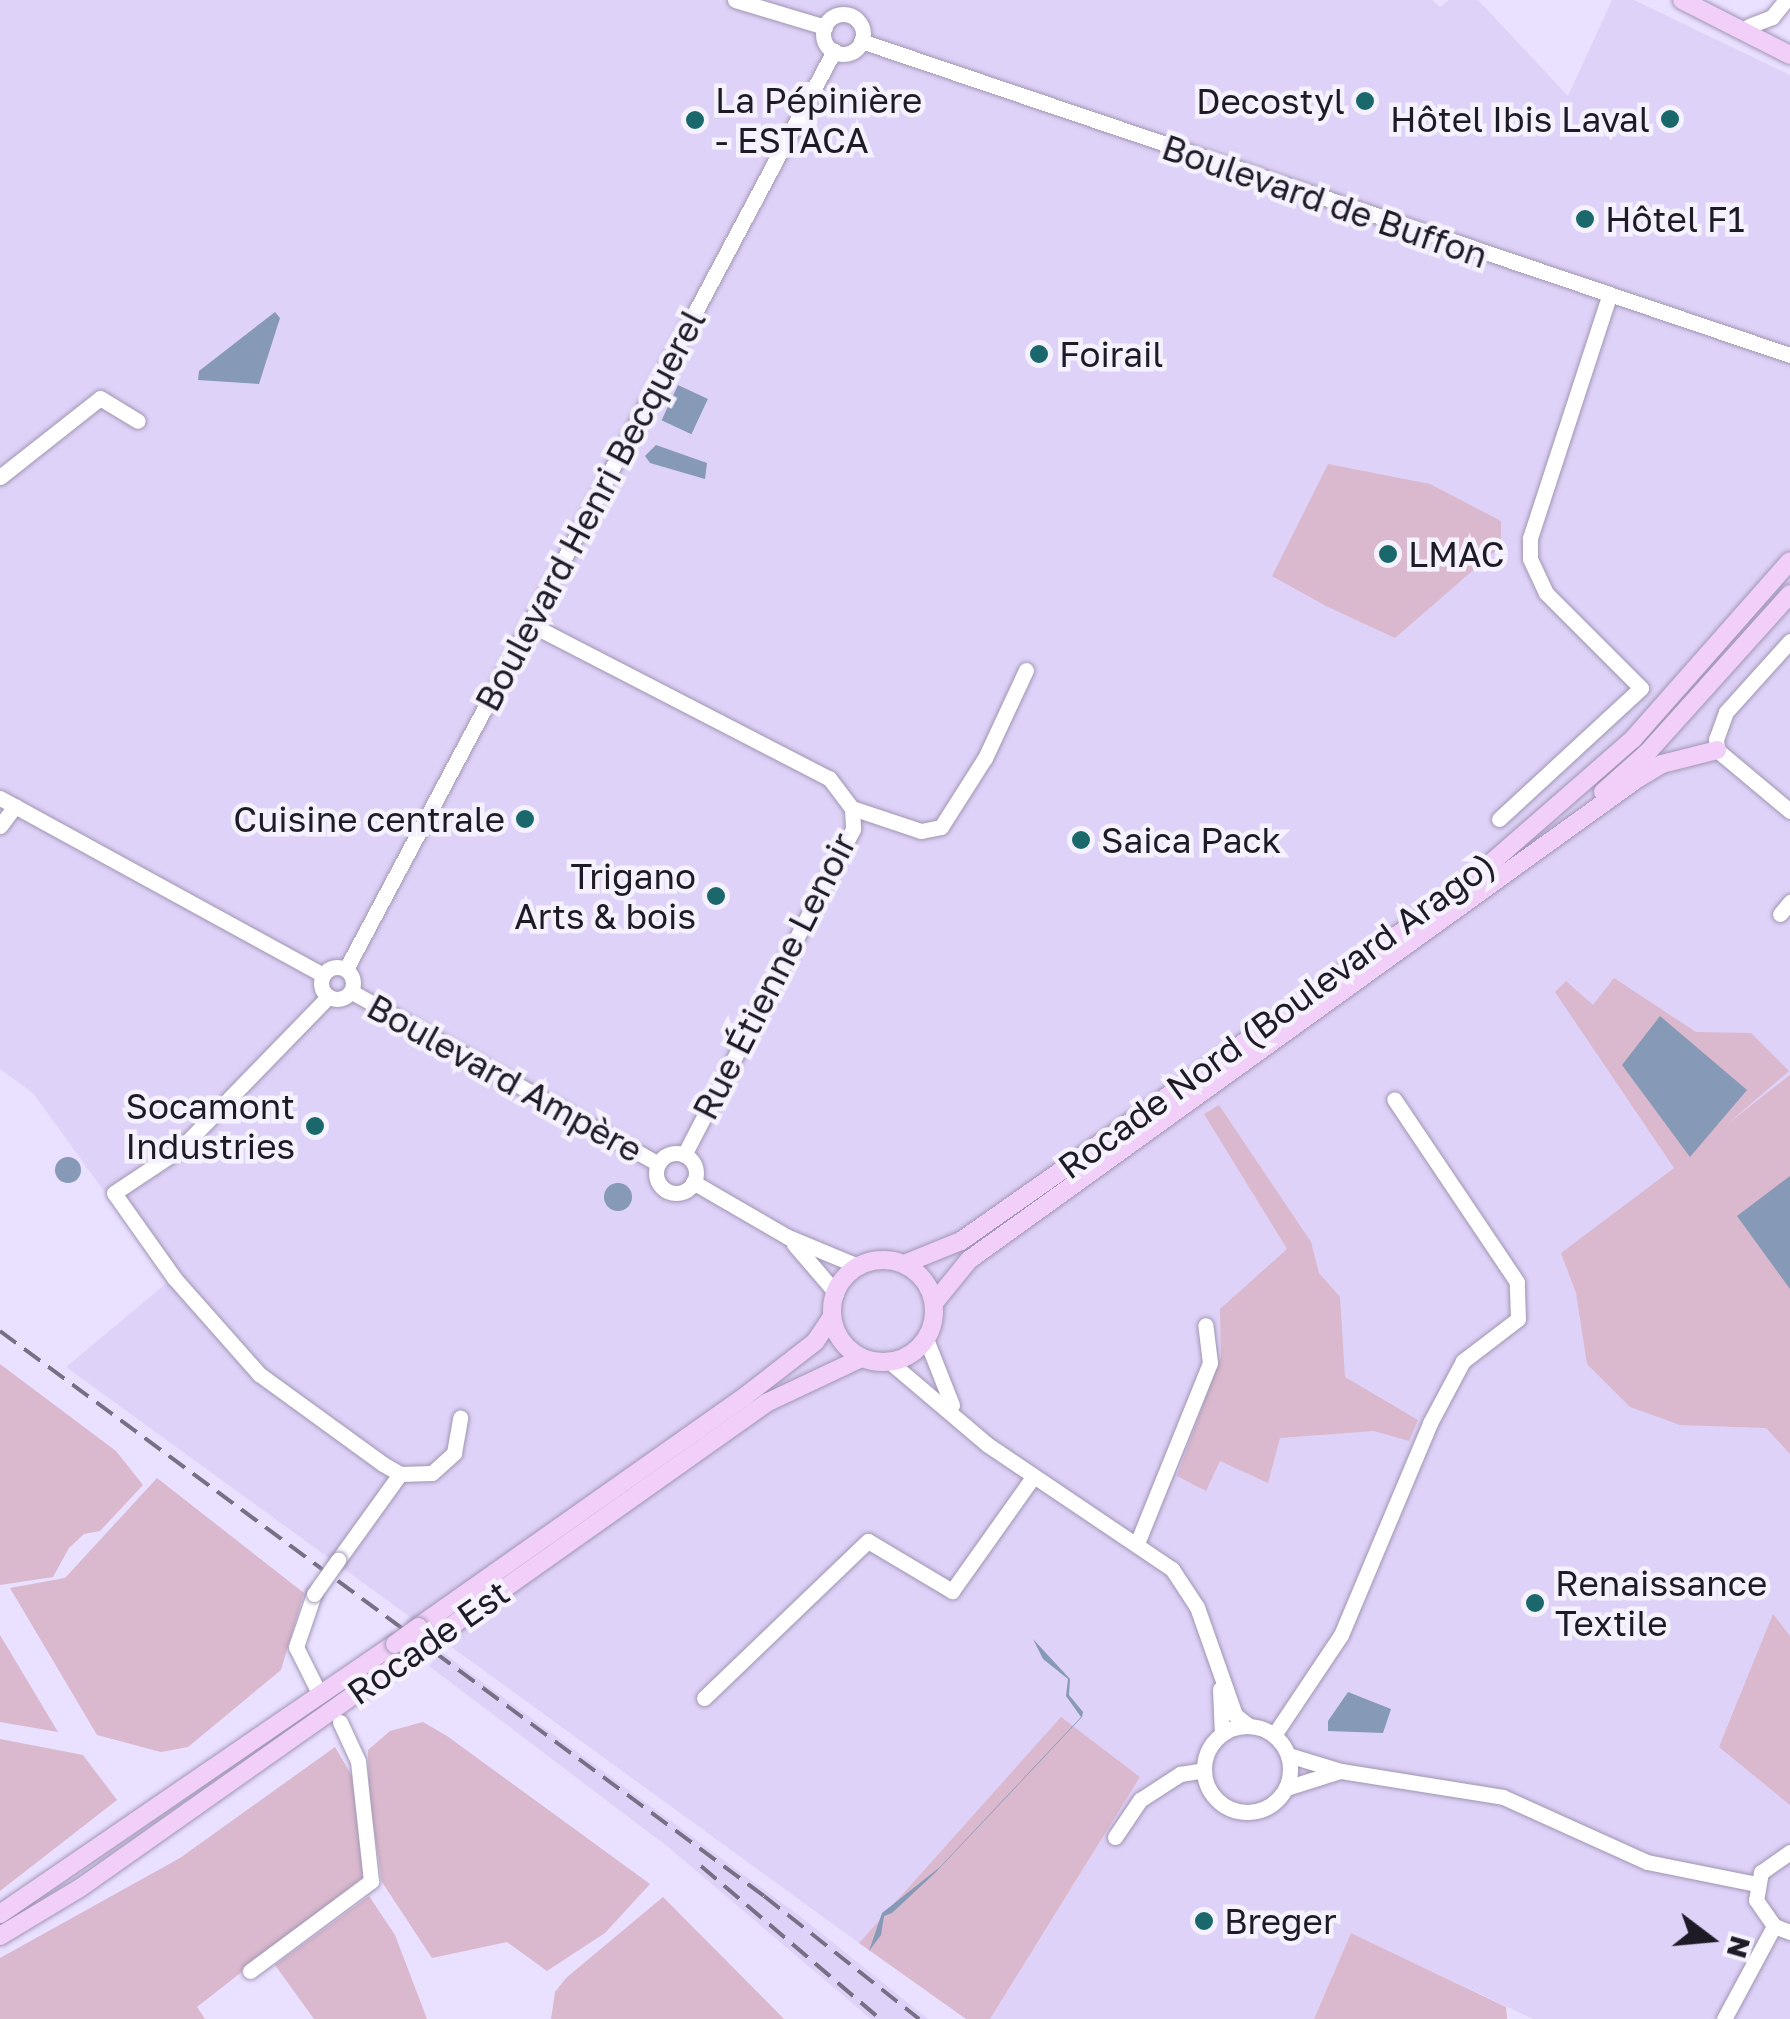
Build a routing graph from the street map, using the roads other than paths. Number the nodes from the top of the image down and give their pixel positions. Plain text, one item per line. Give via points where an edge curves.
1 (734, 0) edge
2 (860, 0) edge
3 (1682, 0) edge
4 (1694, 0) edge
5 (1788, 0) edge
6 (852, 16) junction
7 (1790, 16) edge
8 (1749, 26) junction
9 (825, 27) junction
10 (862, 41) junction
11 (1790, 46) edge
12 (834, 51) junction
13 (1790, 55) edge
14 (1609, 297) junction
15 (1789, 353) edge
16 (138, 422) dead end
17 (0, 476) edge
18 (1790, 561) edge
19 (1790, 594) edge
20 (530, 624) junction
21 (1790, 641) edge
22 (1026, 670) dead end
23 (1718, 750) junction
24 (8, 802) edge
25 (852, 808) junction
26 (1789, 809) edge
27 (1500, 819) dead end
28 (0, 826) edge
29 (1517, 869) junction
30 (346, 969) junction
31 (323, 975) junction
32 (352, 992) junction
33 (328, 997) junction
34 (1394, 1099) dead end
35 (684, 1155) junction
36 (658, 1164) junction
37 (693, 1182) junction
38 (788, 1237) junction
39 (904, 1264) junction
40 (858, 1266) junction
41 (836, 1293) junction
42 (934, 1303) junction
43 (832, 1317) junction
44 (1204, 1325) dead end
45 (926, 1338) junction
46 (861, 1358) junction
47 (890, 1362) junction
48 (956, 1413) junction
49 (460, 1418) dead end
50 (400, 1474) junction
51 (1032, 1477) junction
52 (1138, 1541) junction
53 (426, 1633) junction
54 (403, 1650) junction
55 (1219, 1680) junction
56 (316, 1688) dead end
57 (704, 1698) dead end
58 (340, 1722) dead end
59 (1248, 1726) junction
60 (1222, 1734) junction
61 (1274, 1735) junction
62 (1288, 1754) junction
63 (1204, 1770) junction
64 (1340, 1772) junction
65 (1286, 1788) junction
66 (1114, 1837) dead end
67 (1790, 1852) edge
68 (1756, 1884) junction
69 (0, 1914) edge
70 (1774, 1926) junction
71 (1790, 1932) edge
72 (0, 1936) edge
73 (250, 1971) dead end
74 (1724, 2019) edge

1 - 9 street
2 - 6 street
3 - 13 main road
4 - 8 main road
5 - 7 street
5 - 8 street via 1772,17
6 - 9 street via 839,15
6 - 10 street
8 - 11 main road
9 - 12 street
10 - 12 street via 853,51
10 - 14 street, Boulevard de Buffon
12 - 20 street, Boulevard Henri Becquerel
14 - 15 street, Boulevard de Buffon
14 - 27 street via 1530,538 1530,559 1546,592 1642,688
16 - 17 street via 100,398
18 - 39 main road, Rocade Nord (Boulevard Arago) via 1633,738 1452,896 960,1242
19 - 29 main road via 1647,753
20 - 25 street, Rue Étienne Lenoir via 829,778
20 - 30 street, Boulevard Henri Becquerel
21 - 23 street via 1726,712 1717,728
22 - 25 street via 985,758 941,827 921,831
23 - 26 street
23 - 29 main road via 1662,764
24 - 28 street
24 - 31 street
25 - 35 street, Rue Étienne Lenoir via 854,829
29 - 42 main road via 969,1260
30 - 31 street
30 - 32 street
31 - 33 street
32 - 33 street
32 - 36 street, Boulevard Ampère
33 - 50 street via 180,1149 114,1194 175,1280 259,1374
34 - 61 street via 1516,1282 1518,1319 1464,1361 1430,1423 1341,1634
35 - 36 street via 672,1153
35 - 37 street via 693,1164
36 - 37 street via 656,1176 668,1191
37 - 38 street
38 - 40 street
38 - 41 street
39 - 40 main road
39 - 42 main road via 929,1287
40 - 41 main road
41 - 43 main road
42 - 45 main road
43 - 46 main road via 847,1348
43 - 53 main road via 815,1342 744,1398
44 - 52 street via 1210,1363
45 - 47 main road
45 - 48 street
46 - 47 main road
46 - 53 main road, Rocade Est via 766,1402
47 - 48 street
48 - 51 street
49 - 50 street via 445,1465 432,1473
50 - 56 street, bridge via 314,1594 296,1647
51 - 52 street
51 - 57 street via 952,1591 868,1541
52 - 55 street via 1172,1570 1197,1607
53 - 54 main road, Rocade Est, bridge
54 - 69 main road, Rocade Est
54 - 72 main road, Rocade Est via 80,1888
55 - 59 street via 1235,1715
55 - 60 street
58 - 73 street via 358,1761 371,1881
59 - 60 street
59 - 61 street
60 - 63 street
61 - 62 street
62 - 64 street
62 - 65 street
63 - 65 street via 1212,1795 1234,1810 1261,1810
63 - 66 street via 1180,1774 1140,1800
64 - 65 street
64 - 68 street via 1420,1779 1503,1797 1647,1862
67 - 68 street via 1769,1862
68 - 70 street via 1756,1900
70 - 71 street
70 - 74 street

